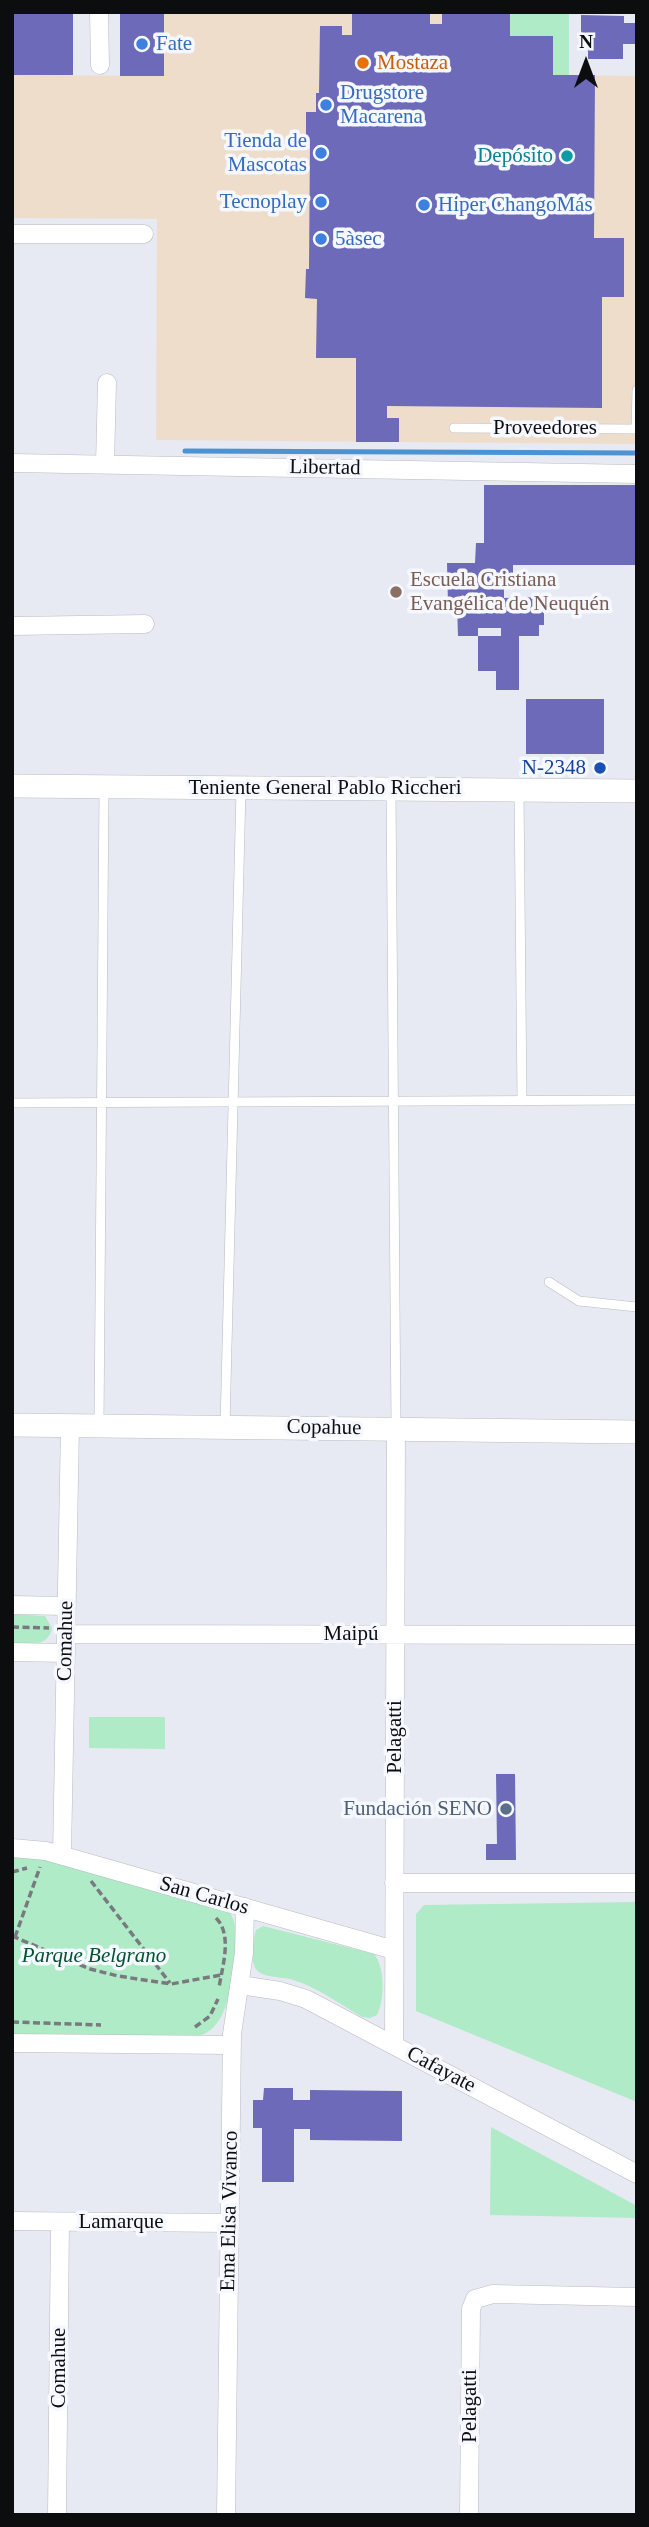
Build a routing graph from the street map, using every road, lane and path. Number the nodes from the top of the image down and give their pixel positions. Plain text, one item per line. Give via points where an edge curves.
1 (99, 12) edge
2 (100, 65) dead end
3 (12, 233) edge
4 (144, 234) dead end
5 (107, 383) dead end
6 (637, 390) edge
7 (454, 428) dead end
8 (637, 429) edge
9 (12, 463) edge
10 (105, 464) junction
11 (637, 474) edge
12 (145, 624) dead end
13 (12, 626) edge
14 (12, 786) edge
15 (104, 787) junction
16 (241, 788) junction
17 (391, 789) junction
18 (519, 790) junction
19 (637, 791) edge
20 (637, 1100) edge
21 (393, 1101) junction
22 (522, 1101) junction
23 (102, 1102) junction
24 (233, 1102) junction
25 (12, 1103) edge
26 (549, 1282) dead end
27 (637, 1307) edge
28 (12, 1425) edge
29 (70, 1426) junction
30 (99, 1426) junction
31 (225, 1427) junction
32 (396, 1429) junction
33 (637, 1432) edge
34 (12, 1605) edge
35 (66, 1606) junction
36 (12, 1627) edge
37 (59, 1631) junction
38 (395, 1634) junction
39 (637, 1634) edge
40 (12, 1652) edge
41 (66, 1653) junction
42 (12, 1848) edge
43 (62, 1855) junction
44 (12, 1872) edge
45 (637, 1883) edge
46 (394, 1884) junction
47 (103, 1885) dead end
48 (245, 1908) junction
49 (212, 1916) dead end
50 (14, 1936) edge
51 (394, 1950) junction
52 (221, 1975) junction
53 (171, 1984) junction
54 (240, 1984) junction
55 (12, 2022) edge
56 (106, 2025) dead end
57 (191, 2028) dead end
58 (12, 2043) edge
59 (232, 2045) junction
60 (394, 2045) junction
61 (637, 2174) edge
62 (12, 2221) edge
63 (60, 2222) junction
64 (229, 2223) junction
65 (637, 2297) edge
66 (57, 2515) edge
67 (226, 2515) edge
68 (469, 2515) edge

1 - 2 street
3 - 4 street
5 - 10 street
6 - 8 lane, Proveedores
7 - 8 lane, Proveedores
9 - 10 street, Libertad
10 - 11 street, Libertad
12 - 13 street
14 - 15 street, Teniente General Pablo Riccheri
15 - 16 street, Teniente General Pablo Riccheri
15 - 23 lane
16 - 17 street, Teniente General Pablo Riccheri
16 - 24 lane
17 - 18 street, Teniente General Pablo Riccheri
17 - 21 lane
18 - 19 street, Teniente General Pablo Riccheri
18 - 22 lane
20 - 22 lane
21 - 22 lane
21 - 24 lane
21 - 32 lane
23 - 24 lane
23 - 25 lane
23 - 30 lane
24 - 31 lane
26 - 27 lane via 579,1301
28 - 29 street, Copahue
29 - 30 street, Copahue
29 - 35 street, Comahue
30 - 31 street, Copahue
31 - 32 street, Copahue
32 - 33 street, Copahue
32 - 38 street, Pelagatti
34 - 35 street
35 - 37 street, Comahue
36 - 37 path
37 - 38 street, Maipú
37 - 41 street, Comahue
38 - 39 street, Maipú
38 - 46 street, Pelagatti
40 - 41 street
41 - 43 street, Comahue
42 - 43 street, San Carlos
43 - 48 street, San Carlos
44 - 50 path via 42,1868
45 - 46 street
46 - 51 street, Pelagatti
47 - 53 path via 90,1881
48 - 51 street, San Carlos
48 - 54 street, Ema Elisa Vivanco
49 - 52 path via 224,1932
50 - 53 path via 99,1972
51 - 60 street, Pelagatti
52 - 53 path
52 - 57 path via 214,2011
54 - 59 street, Ema Elisa Vivanco
54 - 60 street, Cafayate via 306,1999
55 - 56 path
58 - 59 street
59 - 64 street, Ema Elisa Vivanco
60 - 61 street, Cafayate
62 - 63 street, Lamarque
63 - 64 street, Lamarque
63 - 66 street, Comahue
64 - 67 street, Ema Elisa Vivanco
65 - 68 street, Pelagatti via 492,2294 475,2299 471,2309

